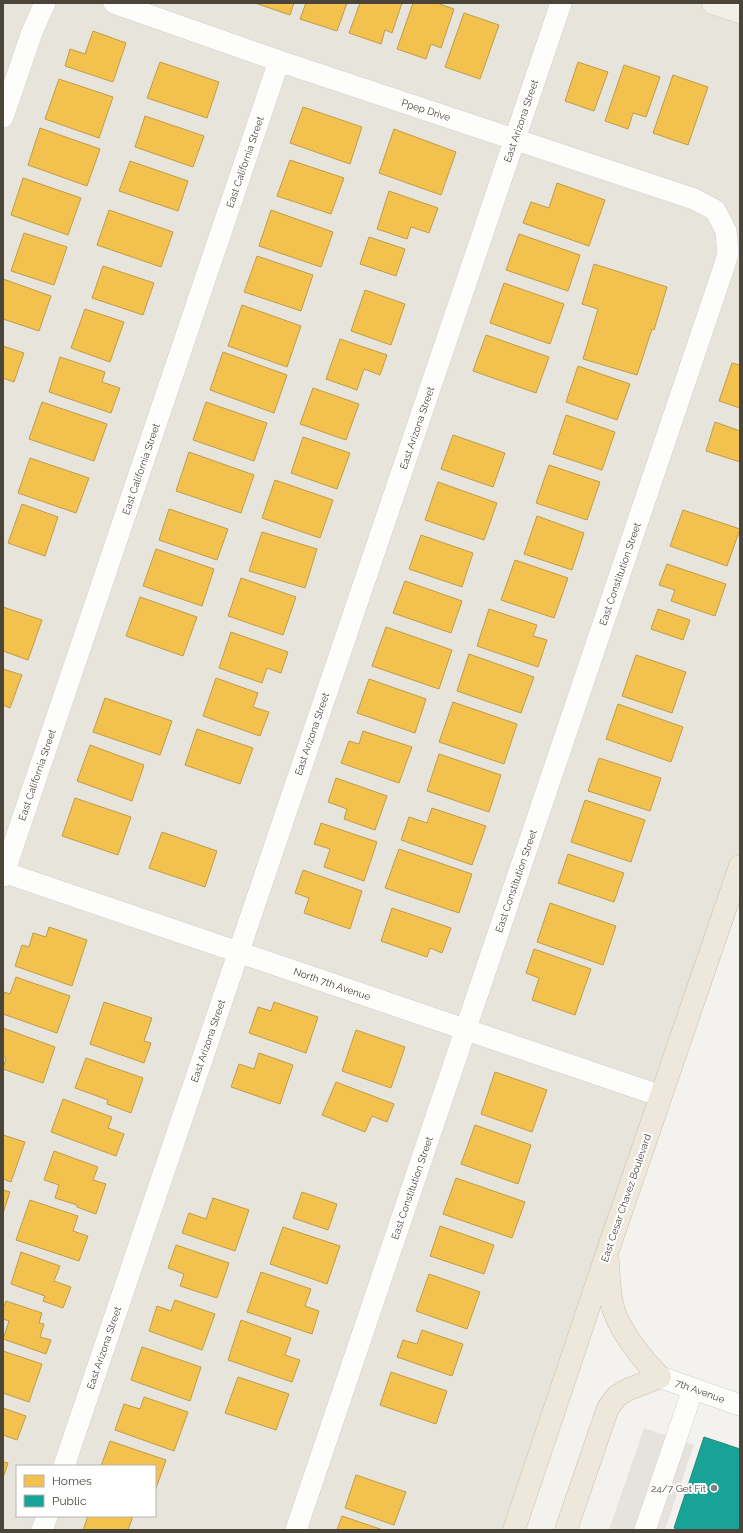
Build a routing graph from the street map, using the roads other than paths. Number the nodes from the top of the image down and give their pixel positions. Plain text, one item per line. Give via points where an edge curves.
1 (45, 3) edge
2 (114, 3) edge
3 (561, 3) edge
4 (713, 3) edge
5 (740, 12) edge
6 (279, 61) junction
7 (3, 117) edge
8 (515, 139) junction
9 (726, 231) joint
10 (740, 866) edge
11 (3, 874) edge
12 (238, 952) junction
13 (466, 1029) junction
14 (661, 1096) junction
15 (607, 1253) junction
16 (660, 1377) junction
17 (693, 1389) junction
18 (740, 1406) edge
19 (64, 1465) edge
20 (47, 1517) edge
21 (42, 1530) edge
22 (296, 1530) edge
23 (514, 1530) edge
24 (566, 1530) edge
25 (645, 1530) edge

1 - 7 street via 32,32
2 - 6 street, Ppep Drive
3 - 8 street, East Arizona Street
4 - 5 main road
6 - 8 street, Ppep Drive
6 - 11 street, East California Street
8 - 9 street, Ppep Drive via 694,199 715,210
8 - 12 street, East Arizona Street
9 - 13 street, East Constitution Street via 728,253 724,267
10 - 14 highway, East Cesar Chavez Boulevard
11 - 12 street, North 7th Avenue
12 - 13 street, North 7th Avenue
12 - 19 street, East Arizona Street
13 - 14 street, North 7th Avenue
13 - 22 street, East Constitution Street
14 - 15 highway, East Cesar Chavez Boulevard
15 - 16 highway via 609,1288 614,1312 639,1354
15 - 23 highway, East Cesar Chavez Boulevard
16 - 17 street, 7th Avenue
16 - 24 highway via 623,1392 608,1408
17 - 18 street, 7th Avenue
17 - 25 street
20 - 21 street

